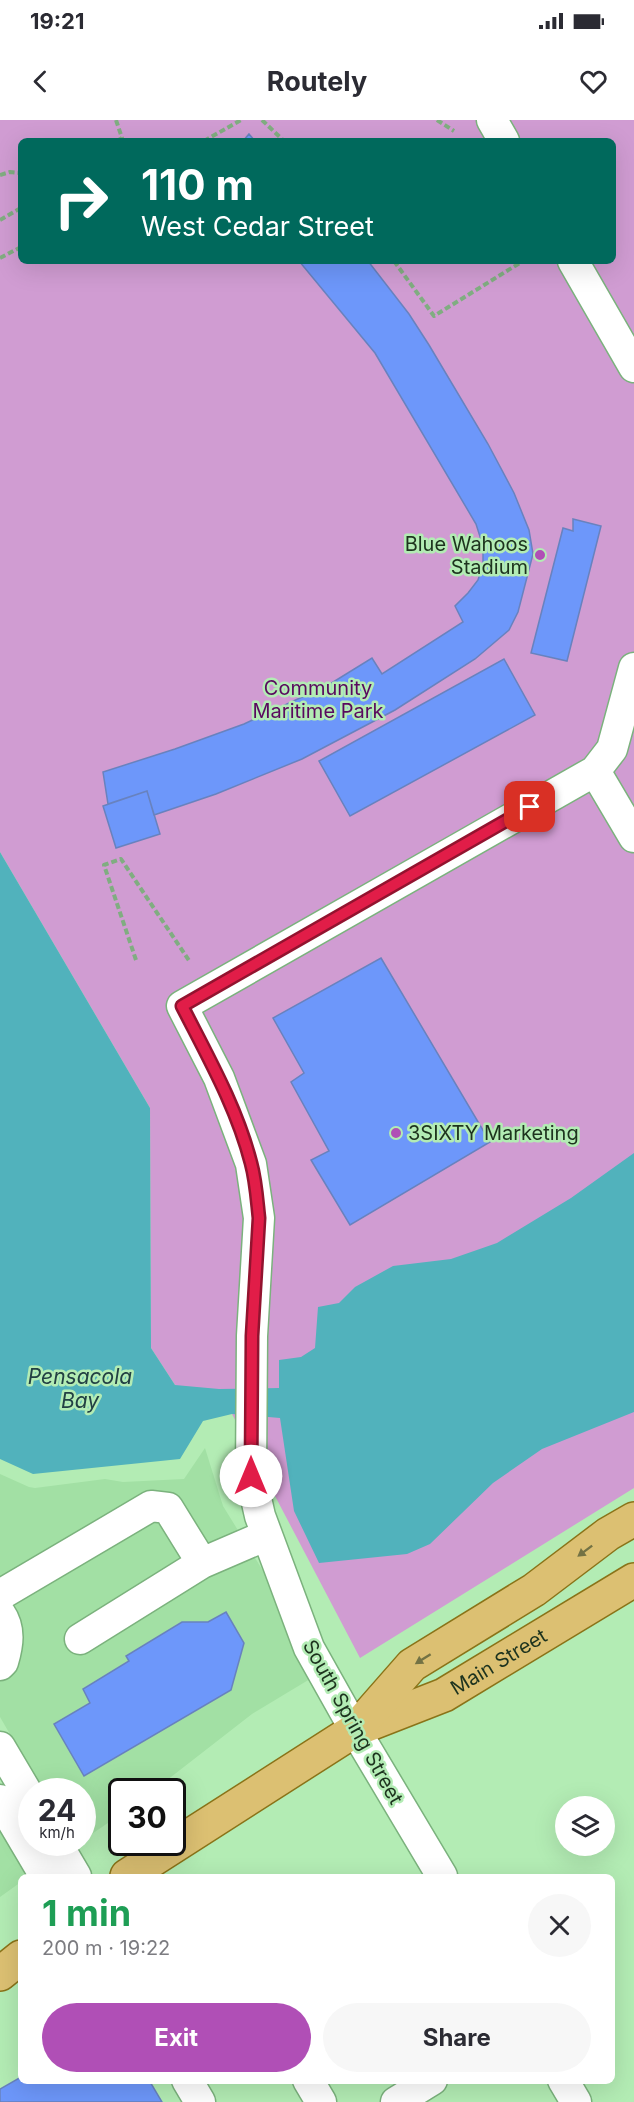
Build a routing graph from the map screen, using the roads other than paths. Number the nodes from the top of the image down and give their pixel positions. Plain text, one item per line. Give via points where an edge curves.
1 (492, 120) edge
2 (502, 138) edge
3 (575, 264) edge
4 (634, 367) edge
5 (634, 668) edge
6 (595, 771) junction
7 (634, 837) edge
8 (634, 1519) edge
9 (267, 1535) junction
10 (202, 1563) junction
11 (634, 1580) edge
12 (0, 1595) edge
13 (0, 1613) edge
14 (80, 1639) dead end
15 (0, 1665) edge
16 (355, 1730) junction
17 (0, 1747) edge
18 (18, 1778) edge
19 (0, 1800) edge
20 (64, 1856) edge
21 (44, 1874) edge
22 (75, 1874) edge
23 (130, 1874) edge
24 (441, 1874) edge
25 (18, 1959) edge
26 (0, 1974) edge
27 (189, 2084) edge
28 (310, 2084) edge
29 (425, 2084) edge
30 (565, 2084) edge
31 (200, 2102) edge
32 (321, 2102) edge
33 (396, 2102) edge
34 (576, 2102) edge

1 - 2 street
3 - 4 street
5 - 6 street via 612,749
6 - 7 street
6 - 9 street, South Spring Street via 182,1006 219,1078 251,1164 259,1218 252,1336 251,1476
8 -> 16 main road via 534,1590 412,1665
9 - 10 street
9 - 16 street, South Spring Street via 309,1648
10 - 12 street via 168,1508 151,1506
10 - 14 street
11 - 16 main road, Main Street via 444,1695
13 - 15 street via 9,1640
16 - 23 main road
16 - 24 street, South Spring Street
17 - 18 street
19 - 21 street
20 - 22 street
25 - 26 main road
27 - 31 street
28 - 32 street
29 - 33 street
30 - 34 street

